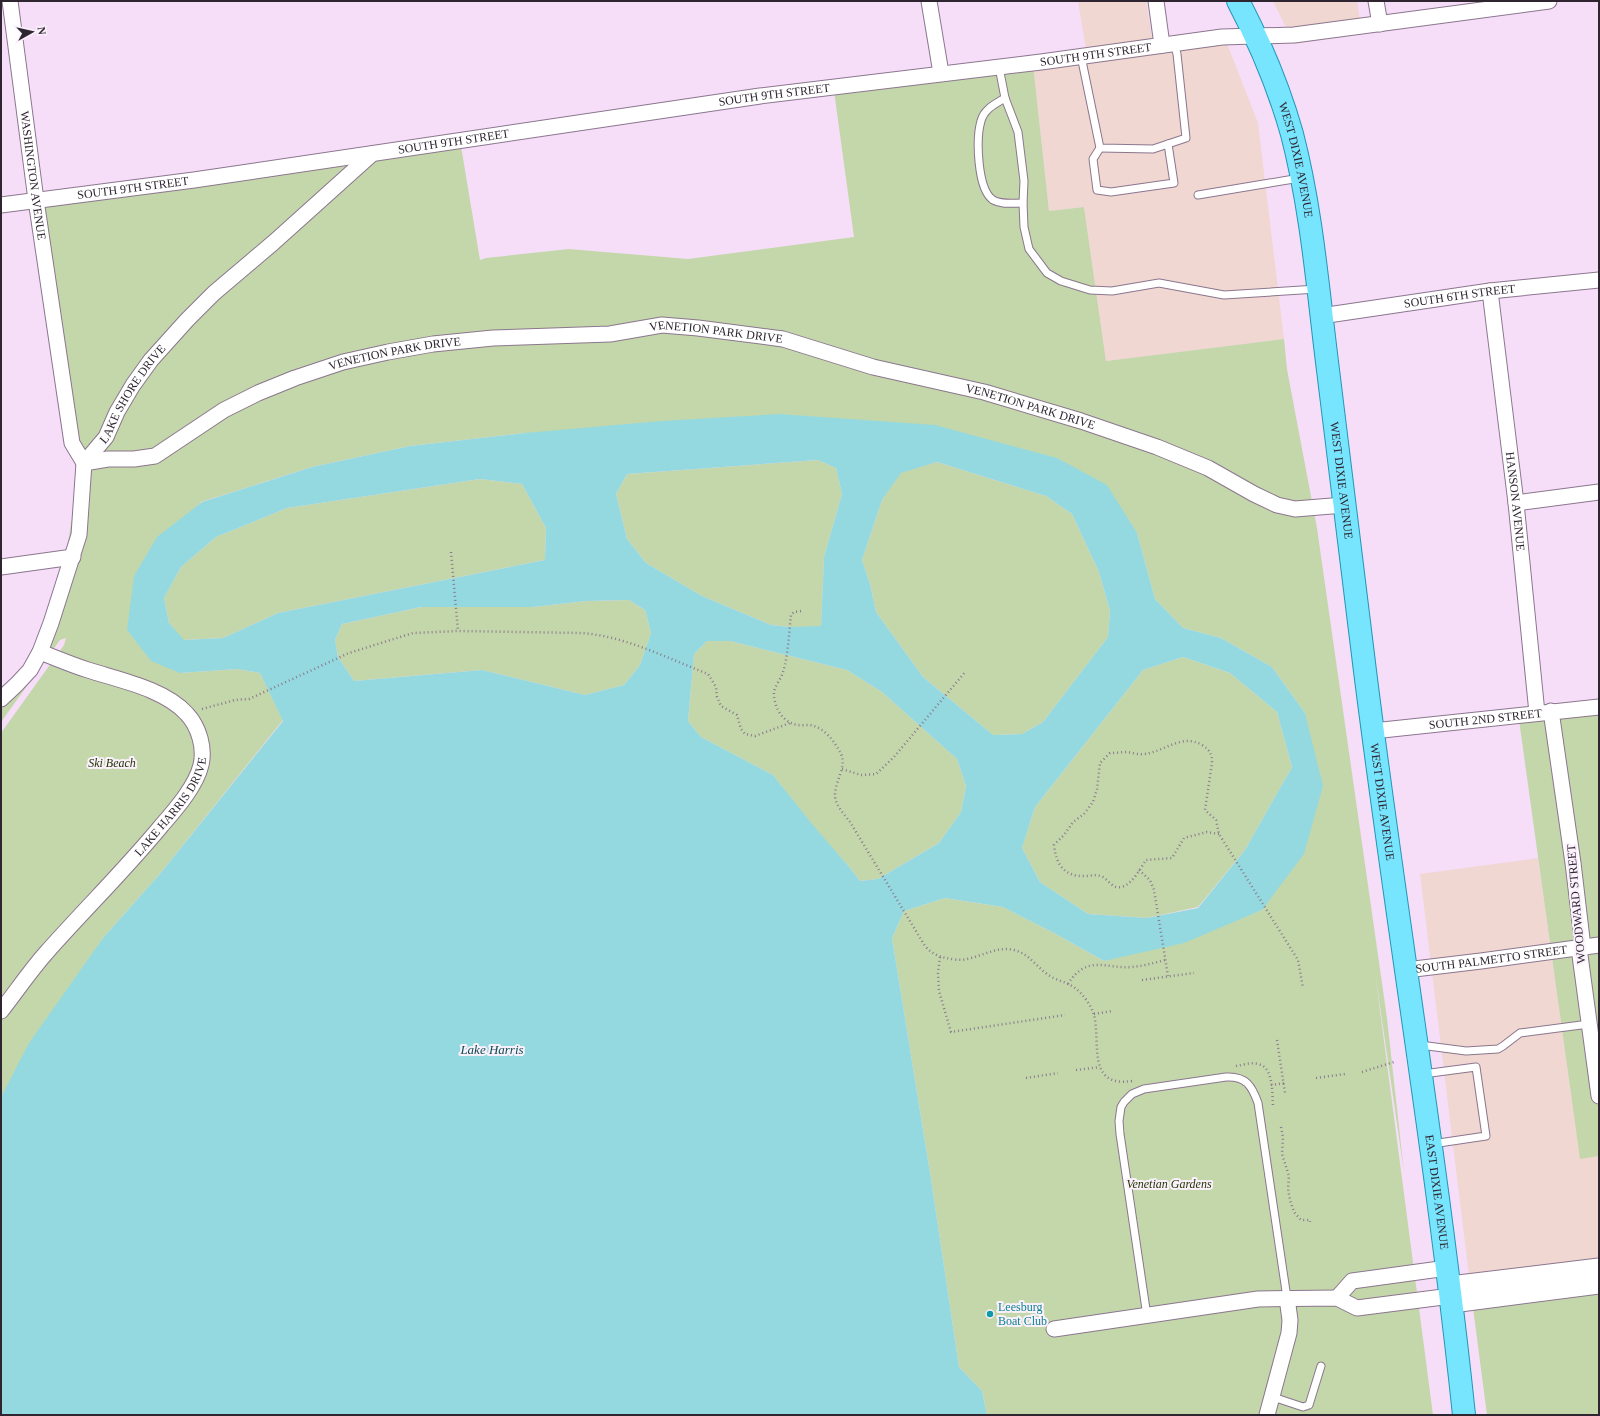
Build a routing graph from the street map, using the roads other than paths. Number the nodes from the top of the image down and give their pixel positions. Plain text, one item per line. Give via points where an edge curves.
1 (10, 1) edge
2 (929, 1) edge
3 (1156, 1) edge
4 (1238, 1) edge
5 (1376, 1) edge
6 (1549, 1) edge
7 (1380, 24) junction
8 (1256, 37) junction
9 (1168, 45) junction
10 (1082, 56) junction
11 (999, 66) junction
12 (941, 73) junction
13 (1004, 98) junction
14 (1168, 144) junction
15 (1100, 148) junction
16 (372, 154) junction
17 (1302, 178) junction
18 (1198, 195) dead end
19 (36, 200) junction
20 (1023, 203) junction
21 (1, 205) edge
22 (1599, 280) edge
23 (1318, 289) junction
24 (1490, 290) junction
25 (1321, 316) junction
26 (84, 463) junction
27 (1599, 492) edge
28 (1516, 503) junction
29 (1344, 505) junction
30 (73, 557) junction
31 (1, 567) edge
32 (40, 652) junction
33 (1, 699) edge
34 (1599, 707) edge
35 (1544, 712) junction
36 (1373, 731) junction
37 (1599, 945) edge
38 (1579, 948) junction
39 (1406, 970) junction
40 (1, 1011) edge
41 (1589, 1024) junction
42 (1417, 1045) junction
43 (1421, 1074) junction
44 (1599, 1096) edge
45 (1430, 1144) junction
46 (1599, 1268) edge
47 (1599, 1284) edge
48 (1450, 1288) junction
49 (1287, 1298) junction
50 (1337, 1298) junction
51 (1147, 1316) junction
52 (1054, 1329) dead end
53 (1321, 1366) dead end
54 (1273, 1397) junction
55 (1268, 1415) edge
56 (1464, 1415) edge

1 - 19 street, WASHINGTON AVENUE
2 - 12 street
3 - 9 street
4 - 8 main road, WEST DIXIE AVENUE
5 - 7 street
6 - 7 street, SOUTH 9TH STREET
7 - 8 street, SOUTH 9TH STREET
8 - 9 street, SOUTH 9TH STREET via 1222,37
8 - 17 main road, WEST DIXIE AVENUE via 1282,103
9 - 10 street, SOUTH 9TH STREET
9 - 14 lane via 1177,54 1186,138
10 - 11 street, SOUTH 9TH STREET
10 - 15 lane
11 - 12 street, SOUTH 9TH STREET
11 - 13 lane
12 - 16 street, SOUTH 9TH STREET via 760,96
13 - 20 lane via 1018,132 1024,181
13 - 20 lane via 990,107 981,120 979,163 983,186 987,194 999,203
14 - 15 lane via 1153,149
14 - 15 lane via 1174,182 1111,192 1097,190 1093,159
16 - 19 street, SOUTH 9TH STREET
16 - 26 street, LAKE SHORE DRIVE via 214,293 187,320 151,360 117,412 106,437
17 - 18 lane
17 - 23 main road, WEST DIXIE AVENUE
19 - 21 street, SOUTH 9TH STREET
19 - 26 street, WASHINGTON AVENUE via 72,443
20 - 23 lane via 1024,227 1029,249 1047,273 1061,282 1090,290 1112,291 1159,283 1224,295
22 - 24 street, SOUTH 6TH STREET
23 - 25 main road, WEST DIXIE AVENUE
24 - 25 street, SOUTH 6TH STREET
24 - 28 street, HANSON AVENUE
25 - 29 main road, WEST DIXIE AVENUE
26 - 29 street, VENETION PARK DRIVE via 155,456 224,410 295,378 343,362 433,344 493,338 610,334 662,325 782,339 873,367 984,392 1157,447 1208,468 1277,505 1295,509
26 - 30 street via 79,535
27 - 28 street
28 - 35 street, HANSON AVENUE
29 - 36 main road, WEST DIXIE AVENUE
30 - 31 street
30 - 32 street
32 - 33 street via 30,670
32 - 40 street, LAKE HARRIS DRIVE via 159,694 178,705 196,726 203,755 195,779 180,804 138,854 45,954
34 - 35 street, SOUTH 2ND STREET
35 - 36 street, SOUTH 2ND STREET
35 - 38 street, WOODWARD STREET via 1573,863 1582,939
36 - 39 main road, WEST DIXIE AVENUE
37 - 38 street, SOUTH PALMETTO STREET
38 - 39 street, SOUTH PALMETTO STREET
38 - 41 street, WOODWARD STREET
39 - 42 main road, EAST DIXIE AVENUE
41 - 42 lane via 1520,1033 1498,1049 1466,1051
41 - 44 street, WOODWARD STREET
42 - 43 main road, EAST DIXIE AVENUE
43 - 45 main road, EAST DIXIE AVENUE
43 - 45 lane via 1476,1067 1486,1136
45 - 48 main road, EAST DIXIE AVENUE
46 - 48 street
47 - 48 street
48 - 50 street via 1357,1308
48 - 50 street via 1352,1281
48 - 56 main road, EAST DIXIE AVENUE
49 - 50 street
49 - 51 street via 1258,1299
49 - 51 lane via 1258,1103 1246,1082 1240,1078 1226,1077 1144,1089 1128,1098 1119,1113
49 - 54 street via 1289,1333
51 - 52 street
53 - 54 lane via 1309,1405 1303,1407
54 - 55 street

